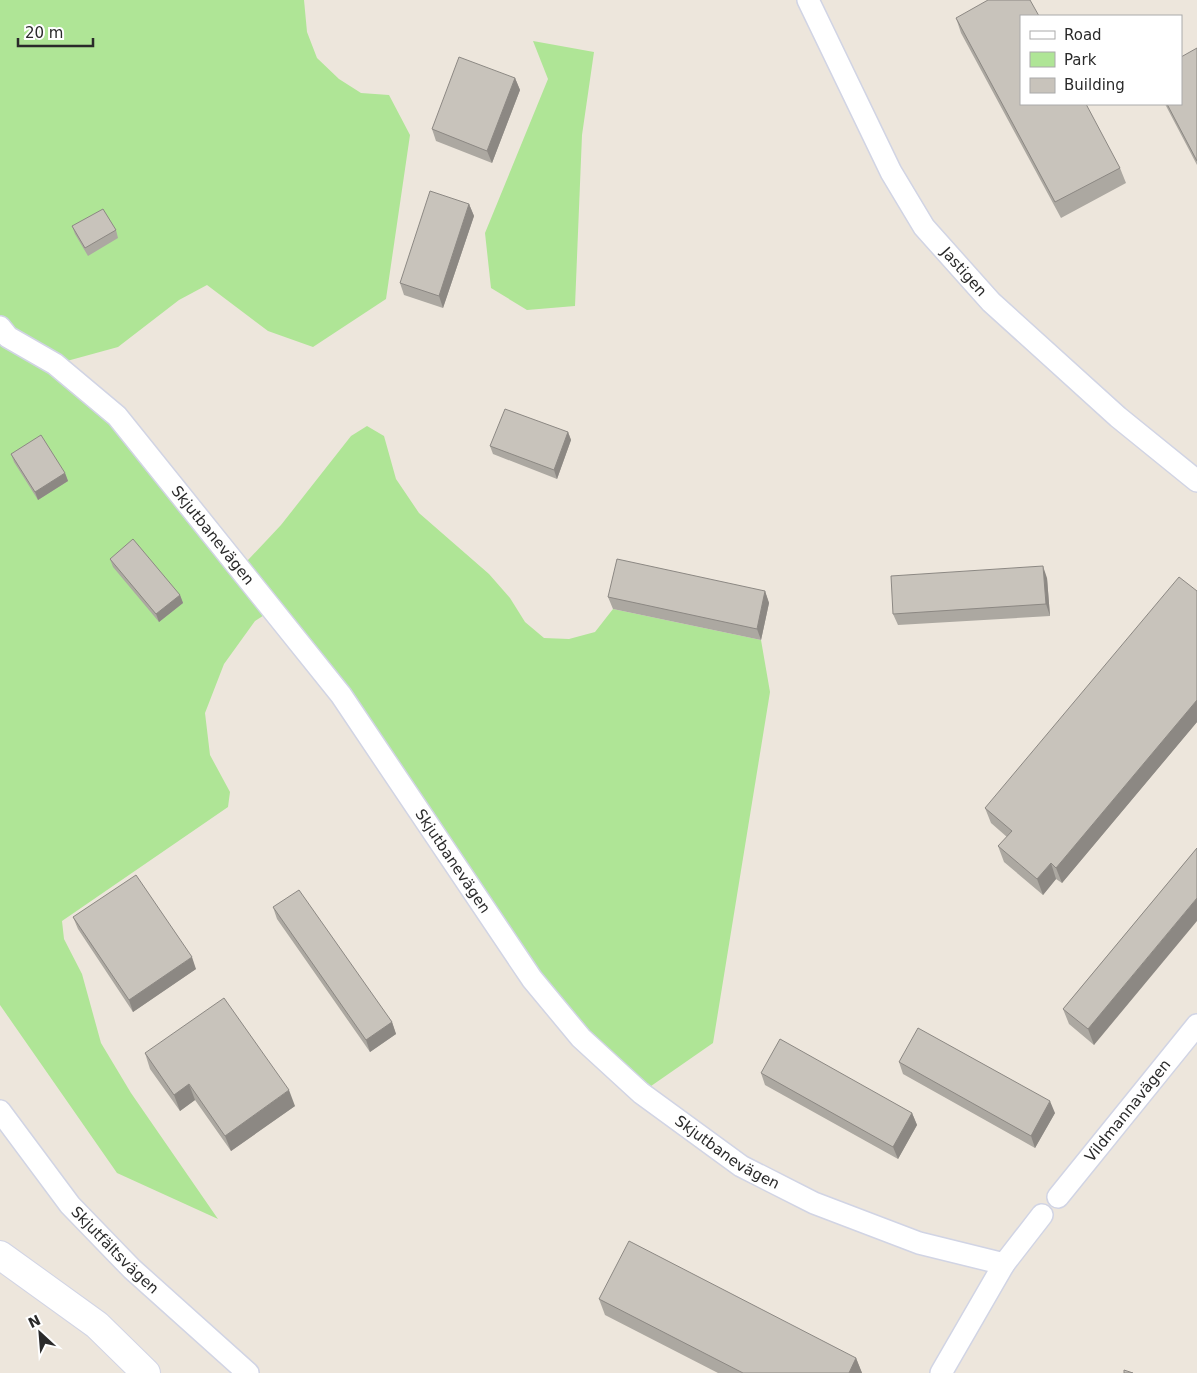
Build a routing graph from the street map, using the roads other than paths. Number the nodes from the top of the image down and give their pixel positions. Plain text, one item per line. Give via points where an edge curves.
1 (808, 0) edge
2 (3, 335) edge
3 (1197, 481) edge
4 (1197, 1025) edge
5 (0, 1111) edge
6 (1058, 1196) dead end
7 (1042, 1216) dead end
8 (0, 1255) edge
9 (1004, 1264) junction
10 (146, 1373) edge
11 (248, 1373) edge
12 (941, 1373) edge

1 - 3 street, Jastigen via 891,172 924,228 991,302 1118,417
2 - 9 street, Skjutbanevägen via 56,364 117,416 341,695 532,979 581,1038 641,1093 740,1166 814,1203 919,1243
4 - 6 street, Vildmannavägen
5 - 11 street, Skjutfältsvägen via 70,1205 132,1269
7 - 9 street
8 - 10 main road via 97,1325
9 - 12 street

